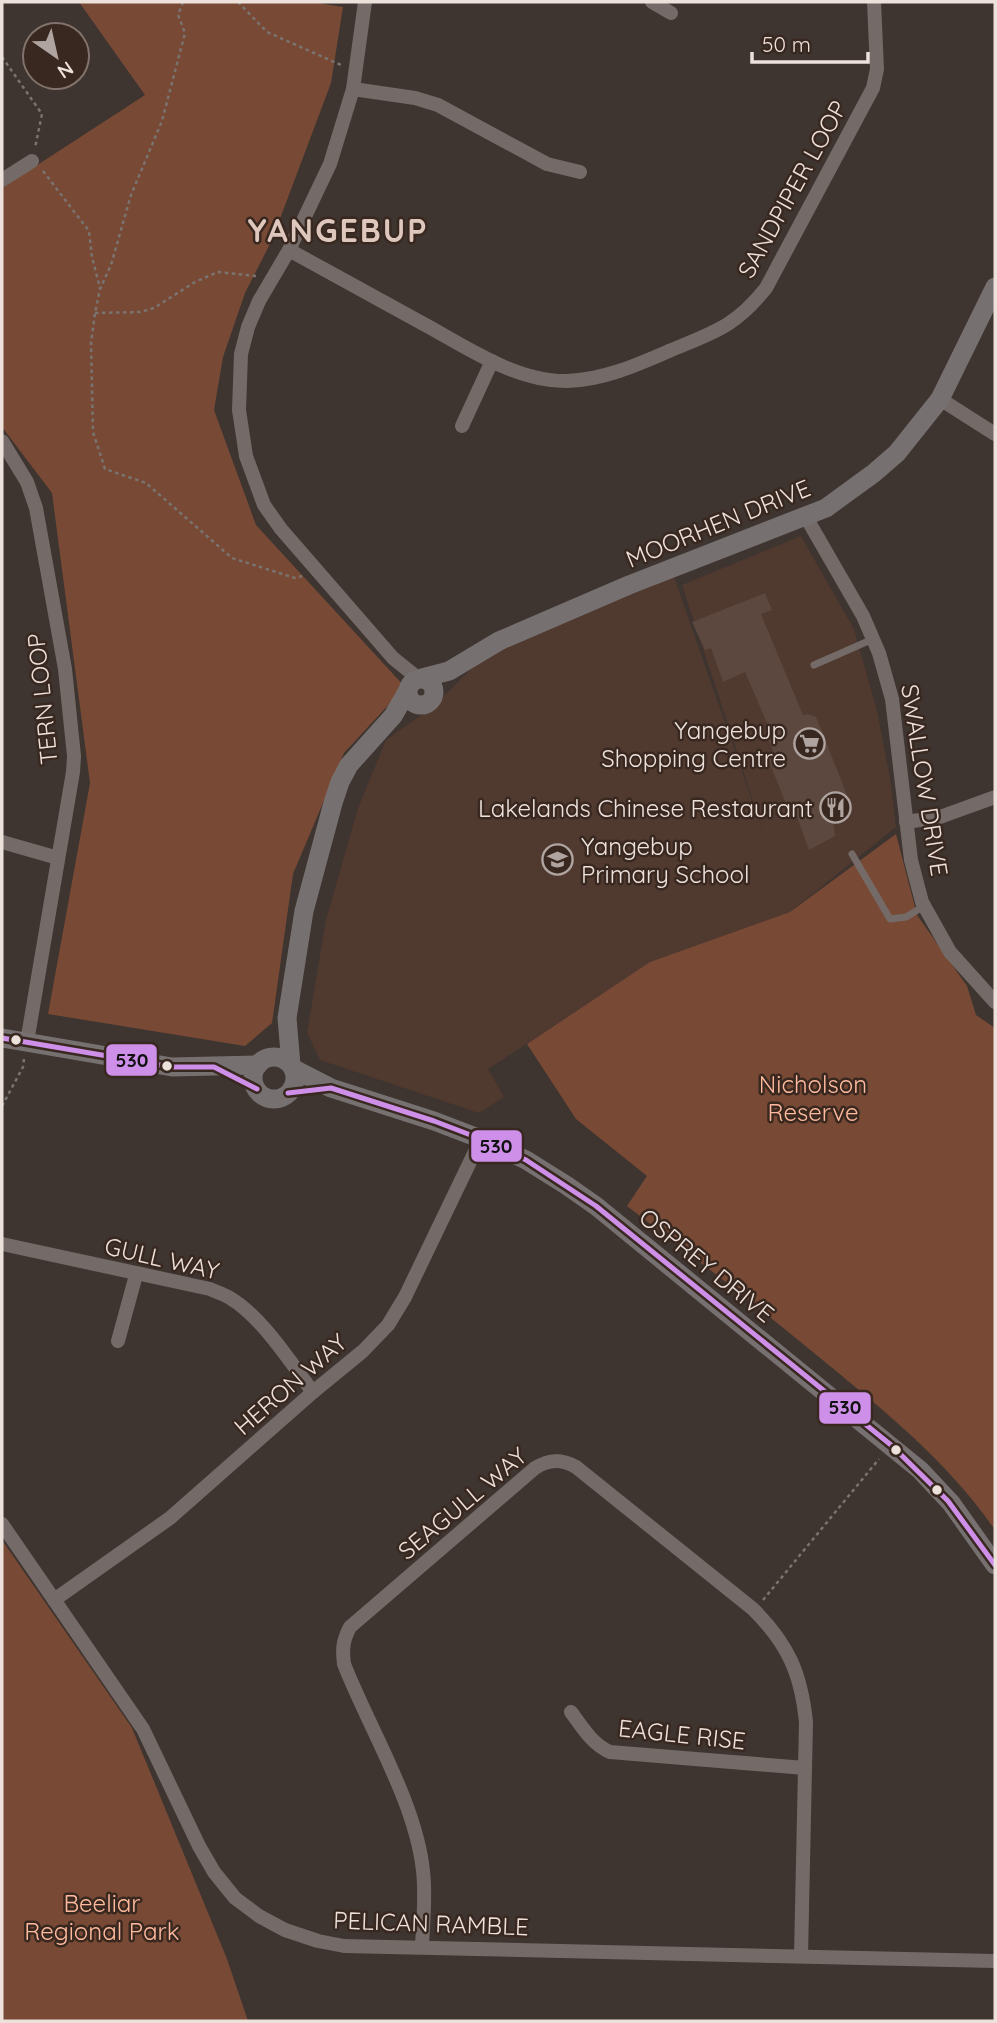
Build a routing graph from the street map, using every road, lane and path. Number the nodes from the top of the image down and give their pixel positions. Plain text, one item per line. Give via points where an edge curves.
1 (183, 2) edge
2 (239, 2) edge
3 (365, 2) edge
4 (652, 2) edge
5 (874, 2) edge
6 (671, 13) dead end
7 (2, 57) edge
8 (354, 70) junction
9 (353, 89) junction
10 (32, 160) junction
11 (580, 172) dead end
12 (2, 180) edge
13 (289, 250) junction
14 (271, 278) junction
15 (995, 287) edge
16 (100, 289) junction
17 (95, 313) junction
18 (492, 361) junction
19 (940, 400) junction
20 (462, 426) dead end
21 (995, 434) edge
22 (2, 441) edge
23 (806, 517) junction
24 (313, 566) junction
25 (874, 639) junction
26 (814, 665) dead end
27 (418, 689) junction
28 (995, 797) edge
29 (906, 822) junction
30 (2, 842) edge
31 (852, 854) dead end
32 (58, 858) junction
33 (924, 906) junction
34 (995, 1002) edge
35 (287, 1018) junction
36 (2, 1038) edge
37 (27, 1042) junction
38 (262, 1062) junction
39 (292, 1067) junction
40 (214, 1068) junction
41 (331, 1088) junction
42 (257, 1089) junction
43 (288, 1093) junction
44 (2, 1106) edge
45 (481, 1139) junction
46 (2, 1244) edge
47 (136, 1275) junction
48 (118, 1341) dead end
49 (313, 1392) junction
50 (881, 1457) dead end
51 (2, 1524) edge
52 (995, 1565) edge
53 (54, 1600) junction
54 (753, 1609) junction
55 (571, 1713) dead end
56 (805, 1769) junction
57 (422, 1947) junction
58 (801, 1956) junction
59 (995, 1961) edge

1 - 16 path via 178,15 185,33 162,121
2 - 8 path via 267,32
3 - 8 street
4 - 6 street
5 - 18 street, SANDPIPER LOOP via 877,69 873,88 766,288 748,311 726,327 663,354 585,380 530,377
7 - 10 path via 42,114
8 - 9 street
9 - 11 street via 438,106 547,164
9 - 13 street via 330,163
10 - 12 street
10 - 16 path via 89,231
13 - 14 street
13 - 18 street, SANDPIPER LOOP
14 - 17 path via 218,272 139,312
14 - 24 street via 241,354 242,436 264,505
15 - 19 street, MOORHEN DRIVE
16 - 17 path
17 - 24 path via 93,432 105,469 146,483 232,558 295,578
18 - 20 street
19 - 21 street
19 - 23 street, MOORHEN DRIVE via 897,453 826,508
22 - 32 street, TERN LOOP via 27,482 36,508 65,670 74,772
23 - 25 street, SWALLOW DRIVE
23 - 27 street, MOORHEN DRIVE via 527,629
24 - 27 street
25 - 26 lane
25 - 29 street, SWALLOW DRIVE via 892,699
27 - 35 street, MOORHEN DRIVE via 359,751 340,782 304,911
28 - 29 street via 940,817
29 - 33 street, SWALLOW DRIVE
30 - 32 street
31 - 33 lane via 890,919 906,917
32 - 37 street, TERN LOOP
33 - 34 street, SWALLOW DRIVE via 950,952
35 - 38 street, MOORHEN DRIVE
35 - 39 street, MOORHEN DRIVE
36 - 37 street
37 - 40 street via 172,1067
37 - 44 path via 23,1067
38 - 39 street via 280,1057
38 - 40 street
38 - 42 street via 253,1077
39 - 41 street, OSPREY DRIVE
39 - 43 street via 295,1082
40 - 42 street
41 - 43 street, OSPREY DRIVE
41 - 45 street, OSPREY DRIVE
42 - 43 street via 271,1098
45 - 49 street, HERON WAY via 388,1325
45 - 52 street, OSPREY DRIVE via 526,1160 596,1206 891,1445 951,1503
46 - 47 street, GULL WAY
47 - 48 street
47 - 49 street, GULL WAY via 229,1297 264,1329
49 - 53 street, HERON WAY via 170,1518
50 - 54 path
51 - 53 street, PELICAN RAMBLE
53 - 57 street, PELICAN RAMBLE via 143,1729 199,1846 235,1898 285,1930 318,1941
54 - 56 street, SEAGULL WAY via 772,1628 797,1671 806,1722
54 - 57 street, SEAGULL WAY via 576,1466 555,1460 536,1468 350,1627 342,1650 344,1664 404,1800 417,1842 423,1871
55 - 56 street, EAGLE RISE via 599,1747 610,1752
56 - 58 street, SEAGULL WAY
57 - 58 street, PELICAN RAMBLE
58 - 59 street, PELICAN RAMBLE

